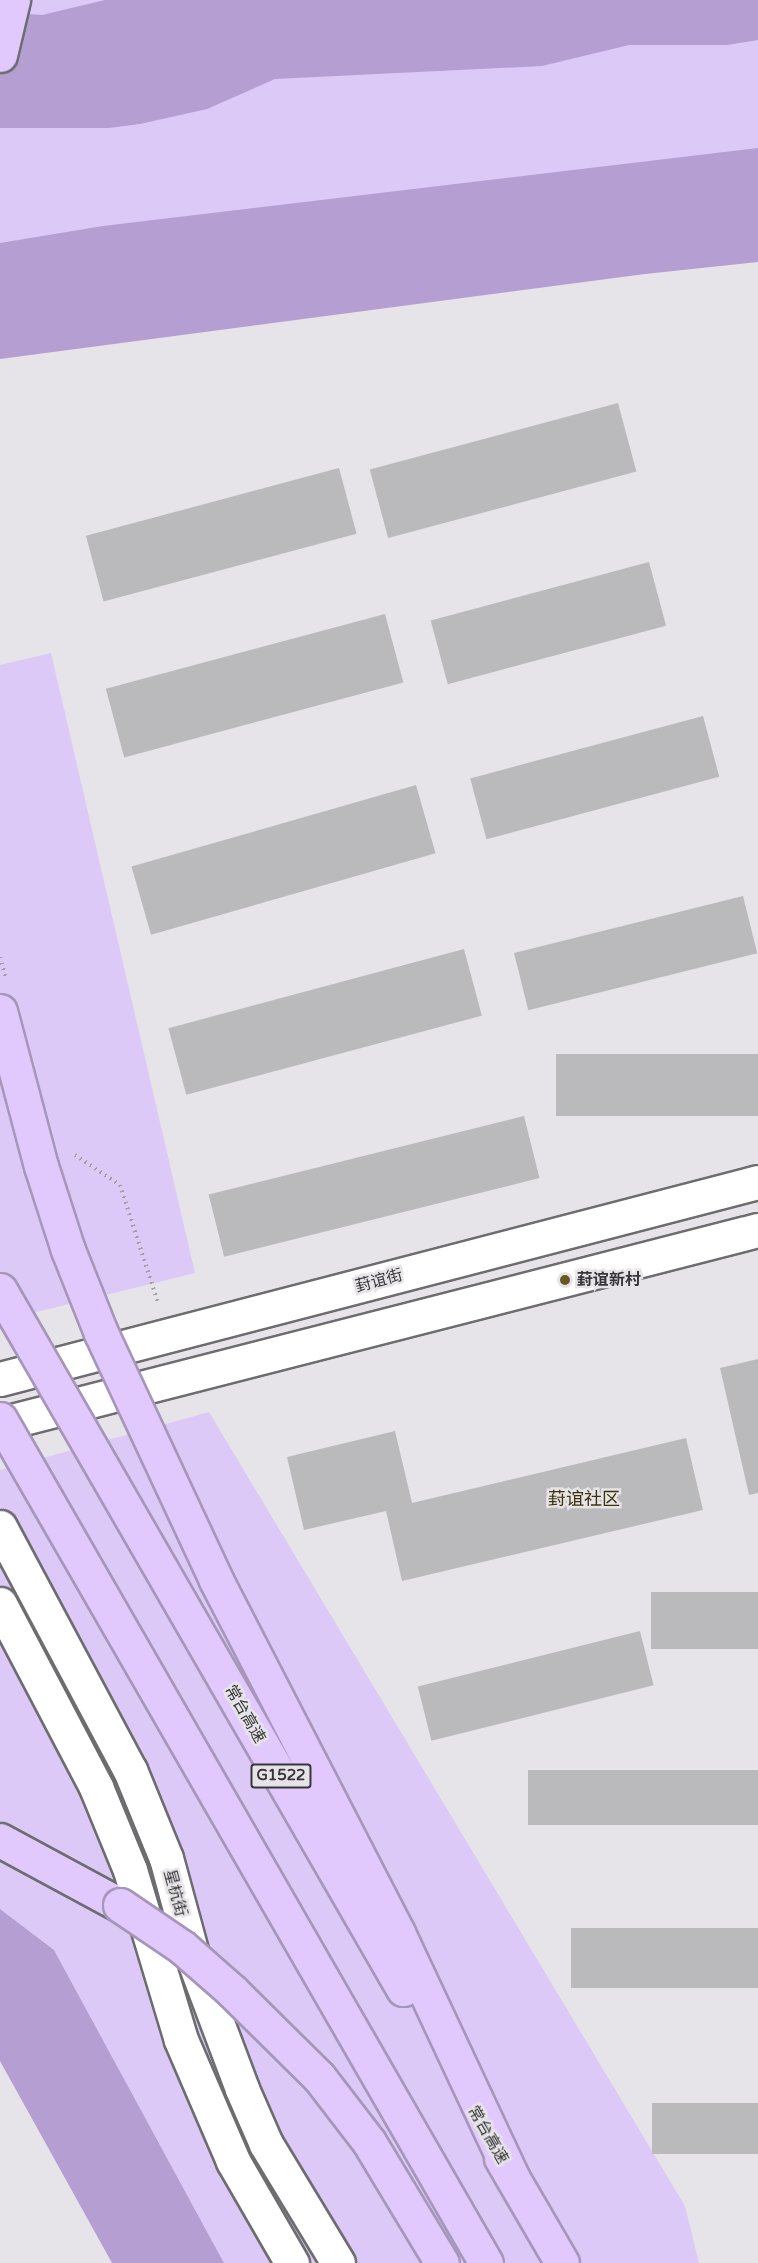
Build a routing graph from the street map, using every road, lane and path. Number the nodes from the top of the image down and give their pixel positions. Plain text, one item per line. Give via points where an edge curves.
1 (13, 0) edge
2 (0, 55) edge
3 (0, 957) edge
4 (4, 999) edge
5 (67, 1151) dead end
6 (758, 1182) edge
7 (758, 1230) edge
8 (0, 1290) edge
9 (169, 1335) junction
10 (0, 1379) edge
11 (0, 1419) edge
12 (0, 1424) edge
13 (0, 1527) edge
14 (0, 1604) edge
15 (0, 1840) edge
16 (512, 2176) junction
17 (292, 2263) edge
18 (338, 2263) edge
19 (442, 2263) edge
20 (486, 2263) edge
21 (562, 2263) edge

1 - 2 highway
3 - 4 path
4 - 16 highway, bridge via 19,1091 68,1250 114,1364 216,1580 398,1933
5 - 9 path via 120,1185
6 - 9 main road, 葑谊街
7 - 12 main road
8 - 16 highway, 常台高速 / G1522, bridge
9 - 10 main road, 葑谊街
11 - 20 highway, bridge
13 - 18 main road, 星杭街 via 130,1770 166,1858 194,1961 242,2090 266,2144
14 - 17 main road via 96,1787 130,1870 181,2040 233,2161
15 - 19 highway, bridge via 72,1877 182,1947 280,2036 319,2077 369,2142
16 - 21 highway, 常台高速 / G1522, bridge

